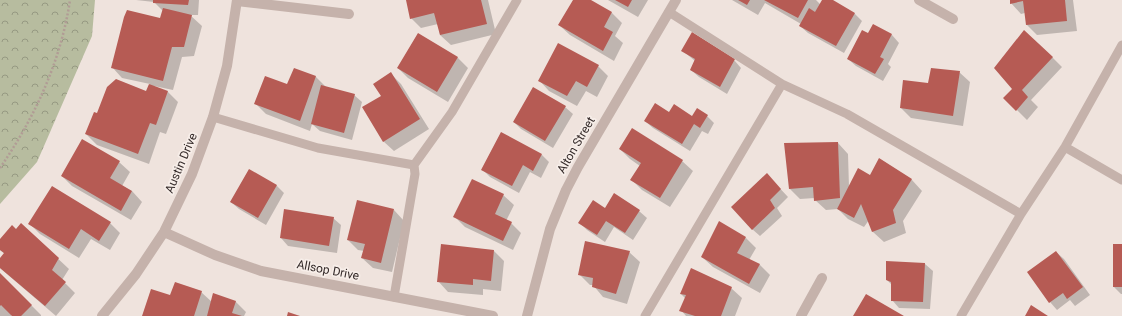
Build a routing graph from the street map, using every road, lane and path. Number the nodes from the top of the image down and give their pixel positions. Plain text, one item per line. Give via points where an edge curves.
1 (70, 0) edge
2 (517, 0) edge
3 (676, 0) edge
4 (919, 0) edge
5 (237, 1) edge
6 (669, 12) junction
7 (350, 14) dead end
8 (953, 19) dead end
9 (1122, 45) edge
10 (782, 84) junction
11 (213, 117) junction
12 (1065, 147) junction
13 (414, 165) junction
14 (0, 168) edge
15 (1122, 180) edge
16 (1021, 214) junction
17 (164, 232) junction
18 (822, 278) dead end
19 (394, 296) junction
20 (102, 316) edge
21 (492, 316) edge
22 (527, 316) edge
23 (645, 316) edge
24 (802, 316) edge
25 (961, 316) edge

1 - 14 path via 62,42 48,80 33,114
2 - 13 lane via 452,112
3 - 6 street, Alton Street
4 - 8 street
5 - 7 street
5 - 11 street, Austin Drive via 227,66
6 - 10 lane
6 - 22 street, Alton Street via 563,196 550,229
9 - 12 lane
10 - 16 lane via 847,114
10 - 23 lane
11 - 13 lane via 318,148
11 - 17 street, Austin Drive via 192,174
12 - 15 lane
12 - 16 lane
13 - 19 lane
16 - 25 lane
17 - 19 street, Allsop Drive via 215,255 261,270
17 - 20 street, Austin Drive via 136,274
18 - 24 street
19 - 21 street, Allsop Drive

